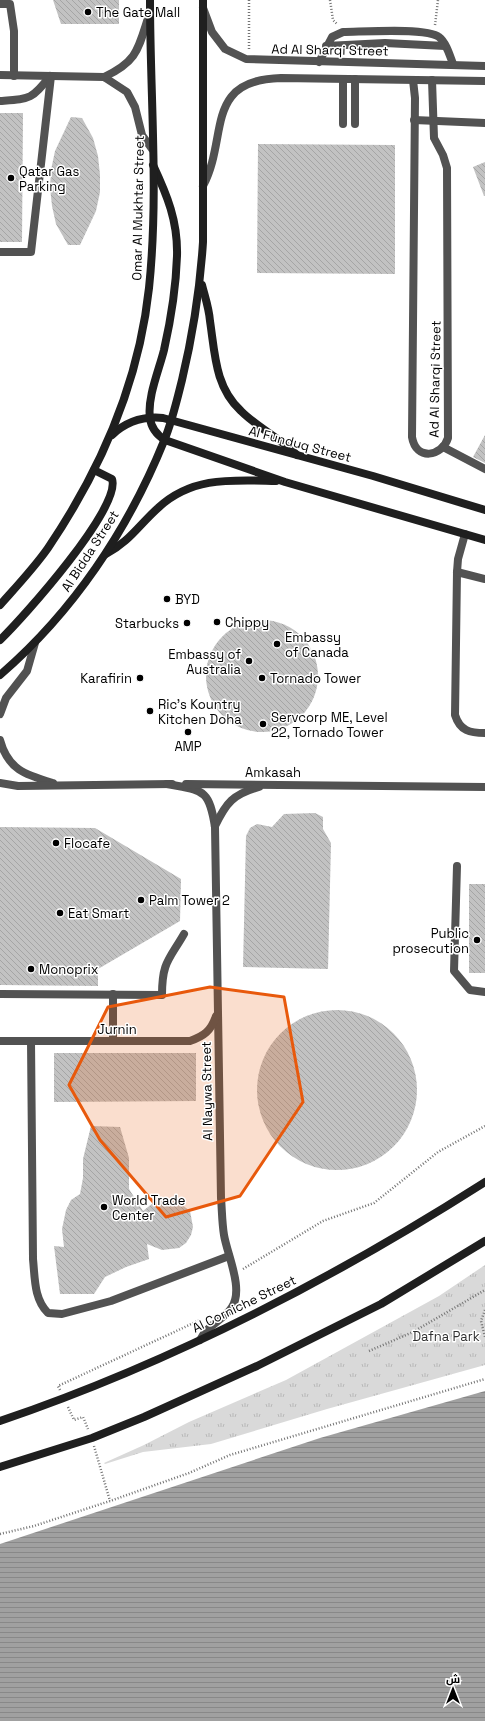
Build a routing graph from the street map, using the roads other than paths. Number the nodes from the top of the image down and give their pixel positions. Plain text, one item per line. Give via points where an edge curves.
1 (150, 0) edge
2 (0, 4) edge
3 (203, 4) edge
4 (150, 14) junction
5 (326, 46) junction
6 (446, 46) junction
7 (319, 62) junction
8 (454, 64) junction
9 (485, 66) edge
10 (0, 76) edge
11 (14, 76) junction
12 (51, 76) junction
13 (104, 77) junction
14 (344, 79) junction
15 (355, 79) junction
16 (413, 80) junction
17 (432, 80) junction
18 (485, 81) edge
19 (0, 101) edge
20 (414, 120) junction
21 (432, 121) junction
22 (485, 123) edge
23 (344, 124) dead end
24 (355, 124) dead end
25 (152, 149) junction
26 (152, 163) junction
27 (203, 186) junction
28 (0, 252) edge
29 (201, 280) junction
30 (150, 417) junction
31 (171, 420) junction
32 (111, 435) junction
33 (165, 440) junction
34 (443, 447) junction
35 (297, 455) junction
36 (485, 469) edge
37 (94, 470) junction
38 (285, 482) junction
39 (485, 510) edge
40 (465, 534) junction
41 (485, 540) edge
42 (104, 555) junction
43 (456, 572) junction
44 (485, 579) edge
45 (0, 605) edge
46 (0, 640) edge
47 (35, 643) junction
48 (0, 675) edge
49 (0, 714) edge
50 (485, 733) edge
51 (0, 740) edge
52 (0, 783) edge
53 (168, 784) junction
54 (271, 784) junction
55 (61, 786) junction
56 (485, 787) edge
57 (215, 827) junction
58 (456, 866) dead end
59 (184, 934) dead end
60 (485, 992) edge
61 (0, 994) edge
62 (113, 994) junction
63 (217, 1011) junction
64 (0, 1041) edge
65 (31, 1041) junction
66 (113, 1041) junction
67 (485, 1182) edge
68 (485, 1241) edge
69 (229, 1256) junction
70 (200, 1340) junction
71 (0, 1421) edge
72 (0, 1467) edge

1 - 4 main road, Omar Al Mukhtar Street
2 - 11 street via 10,4 13,16
3 - 7 street, Ad Al Sharqi Street via 212,32 226,49 246,59
3 - 27 main road
4 - 13 street via 132,58 124,67
4 - 25 main road, Omar Al Mukhtar Street
5 - 6 street via 385,43
5 - 6 street via 332,37 343,32 434,33
5 - 7 street
6 - 8 street
7 - 8 street, Ad Al Sharqi Street
8 - 9 street, Ad Al Sharqi Street
10 - 11 street
11 - 12 street
12 - 13 street
12 - 19 street via 39,91 27,99
12 - 28 street via 31,252
13 - 25 street via 127,92 135,107 142,135
14 - 15 street
14 - 23 street
14 - 27 street via 266,78 254,80 236,91 224,109 214,159
15 - 16 street
15 - 24 street
16 - 17 street
16 - 20 street, Ad Al Sharqi Street
17 - 18 street
17 - 21 street, Ad Al Sharqi Street
20 - 21 street
20 - 34 street, Ad Al Sharqi Street via 412,437 420,453 434,452
21 - 22 street
21 - 34 street, Ad Al Sharqi Street via 434,138 447,168 448,438
25 - 26 main road, Omar Al Mukhtar Street
26 - 30 main road via 169,199 174,219 177,254 173,300 151,400
26 - 32 main road, Omar Al Mukhtar Street via 149,289 128,385
27 - 29 main road
29 - 31 main road via 190,345
29 - 35 main road via 223,390 240,410 284,442
30 - 31 main road, Al Funduq Street
30 - 32 main road, Al Funduq Street via 129,422
30 - 33 main road via 154,430
31 - 33 main road, Al Bidda Street
31 - 35 main road, Al Funduq Street
32 - 37 main road
33 - 38 main road
33 - 42 main road, Al Bidda Street via 134,504
34 - 36 street
35 - 39 main road, Al Funduq Street
37 - 45 main road via 47,549
37 - 46 main road via 112,478 112,494 88,535 57,576 21,620
38 - 40 main road
38 - 42 main road via 233,479 189,487 159,507 135,534
40 - 41 main road
40 - 43 street
42 - 47 main road, Al Bidda Street via 82,589
43 - 44 street
43 - 50 street via 455,715 461,728 467,732
47 - 48 main road, Al Bidda Street
47 - 49 street via 27,671 6,698
51 - 55 street, Amkasah via 7,757 19,771
52 - 55 street, Amkasah via 18,786
53 - 54 street, Amkasah
53 - 55 street, Amkasah
53 - 57 street, Al Naywa Street via 193,789 208,797
54 - 56 street, Amkasah
54 - 57 street, Al Naywa Street via 237,795 223,810
57 - 63 street, Al Naywa Street
58 - 60 street via 454,971 470,990
59 - 62 street via 166,961 162,974 162,995
61 - 62 street
62 - 66 street
63 - 66 street, Jurnin via 210,1029 204,1036 190,1041
63 - 69 street, Al Naywa Street via 222,1212
64 - 65 street, Jurnin
65 - 66 street, Jurnin
65 - 69 street via 33,1260 36,1295 42,1307 48,1313 62,1314 110,1301
67 - 70 main road, Al Corniche Street via 438,1213 327,1276
68 - 72 main road via 380,1304 257,1366 92,1438
69 - 70 street, Al Naywa Street via 236,1296 232,1308 211,1325
70 - 71 main road, Al Corniche Street via 91,1387

